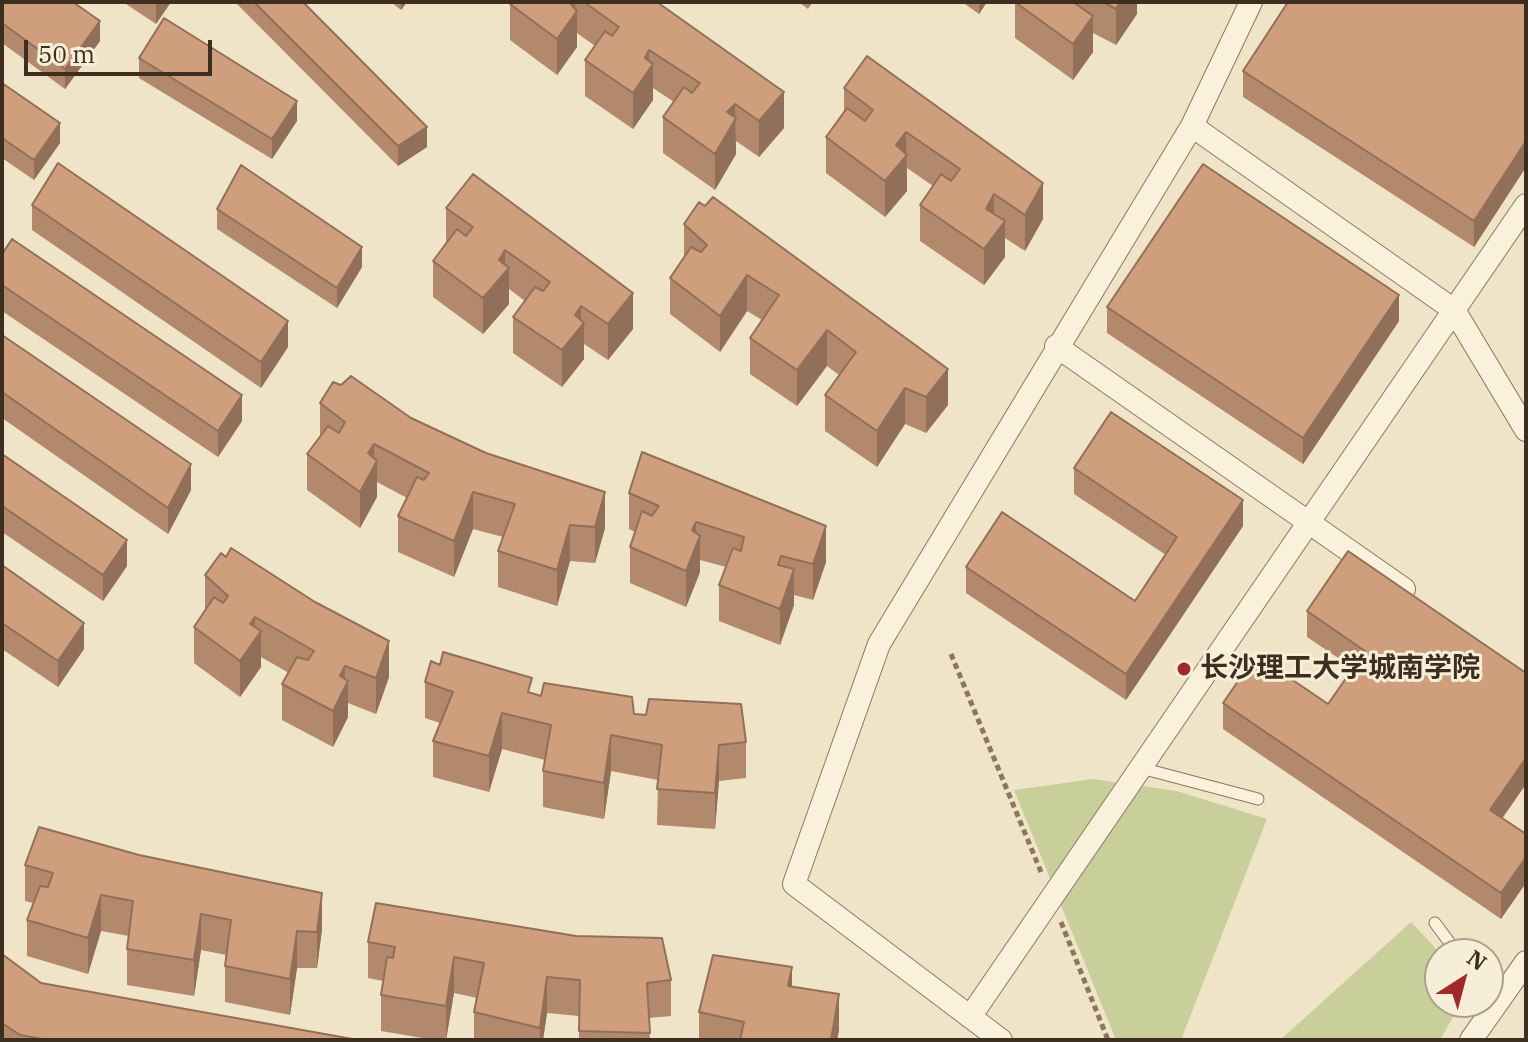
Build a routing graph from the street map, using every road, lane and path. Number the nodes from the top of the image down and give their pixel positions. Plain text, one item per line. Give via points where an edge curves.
1 (1251, 2) edge
2 (1192, 126) junction
3 (1526, 205) edge
4 (1454, 310) junction
5 (1056, 346) junction
6 (1526, 430) edge
7 (1308, 523) junction
8 (1424, 603) edge
9 (951, 654) dead end
10 (1141, 768) junction
11 (1258, 799) dead end
12 (1051, 898) junction
13 (1435, 923) dead end
14 (1446, 938) edge
15 (1526, 962) edge
16 (1504, 985) edge
17 (970, 1017) junction
18 (1482, 1018) edge
19 (1001, 1040) edge
20 (1108, 1040) edge
21 (1471, 1040) edge

1 - 2 street
2 - 4 street
2 - 5 street
3 - 4 street
4 - 6 street
4 - 7 street
5 - 7 street
5 - 17 street via 879,644 794,884
7 - 8 street
7 - 10 street
9 - 12 path
10 - 11 lane
10 - 12 street
12 - 17 street
12 - 20 path
13 - 14 lane
15 - 16 street
17 - 19 street
18 - 21 street

